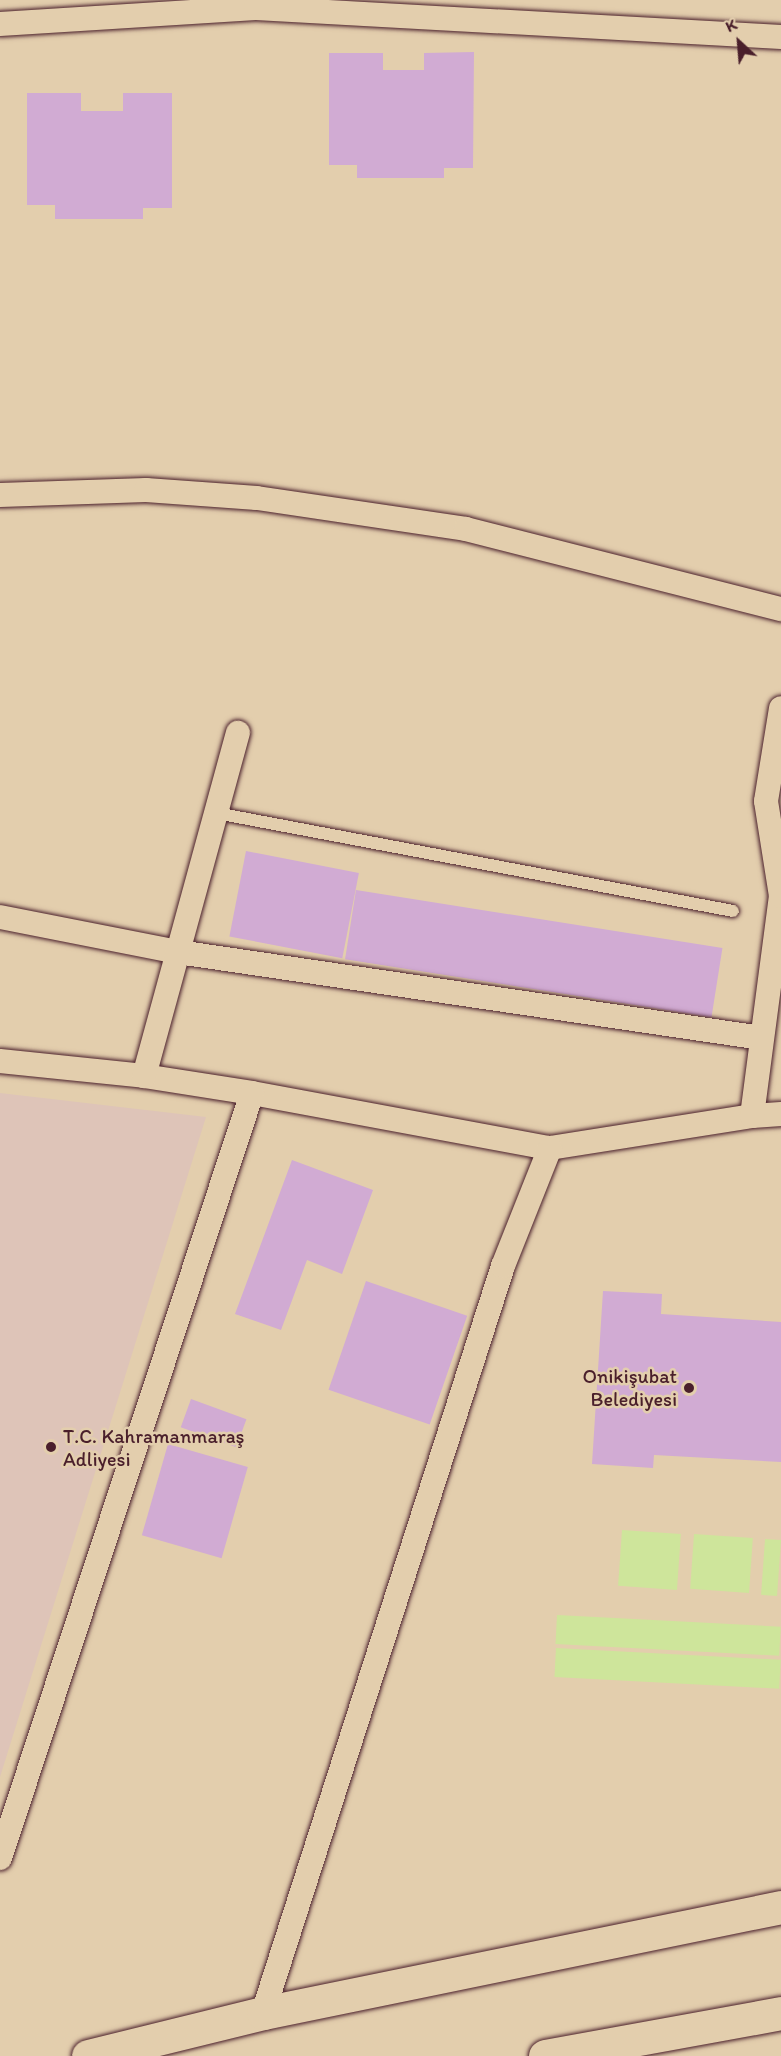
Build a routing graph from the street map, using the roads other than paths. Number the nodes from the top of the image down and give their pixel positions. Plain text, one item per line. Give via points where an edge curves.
1 (0, 24) edge
2 (781, 37) edge
3 (0, 495) edge
4 (781, 609) edge
5 (781, 708) edge
6 (238, 733) dead end
7 (216, 813) junction
8 (781, 896) edge
9 (733, 911) dead end
10 (0, 917) edge
11 (178, 951) junction
12 (762, 1038) junction
13 (0, 1061) edge
14 (144, 1076) junction
15 (252, 1093) junction
16 (781, 1114) edge
17 (752, 1116) junction
18 (550, 1148) junction
19 (0, 1858) edge
20 (781, 1907) edge
21 (263, 2013) junction
22 (781, 2013) edge
23 (88, 2056) edge
24 (545, 2056) edge

1 - 2 street via 256,8
3 - 4 street via 146,490 269,500 466,529
5 - 8 street via 766,801
6 - 7 street
7 - 9 lane
7 - 11 street
8 - 12 street
10 - 11 street
11 - 12 street
11 - 14 street
12 - 17 street
13 - 14 street
14 - 15 street
15 - 18 street
15 - 19 street
16 - 17 street
17 - 18 street
18 - 21 street via 503,1266
20 - 21 main road
21 - 23 main road
22 - 24 main road

